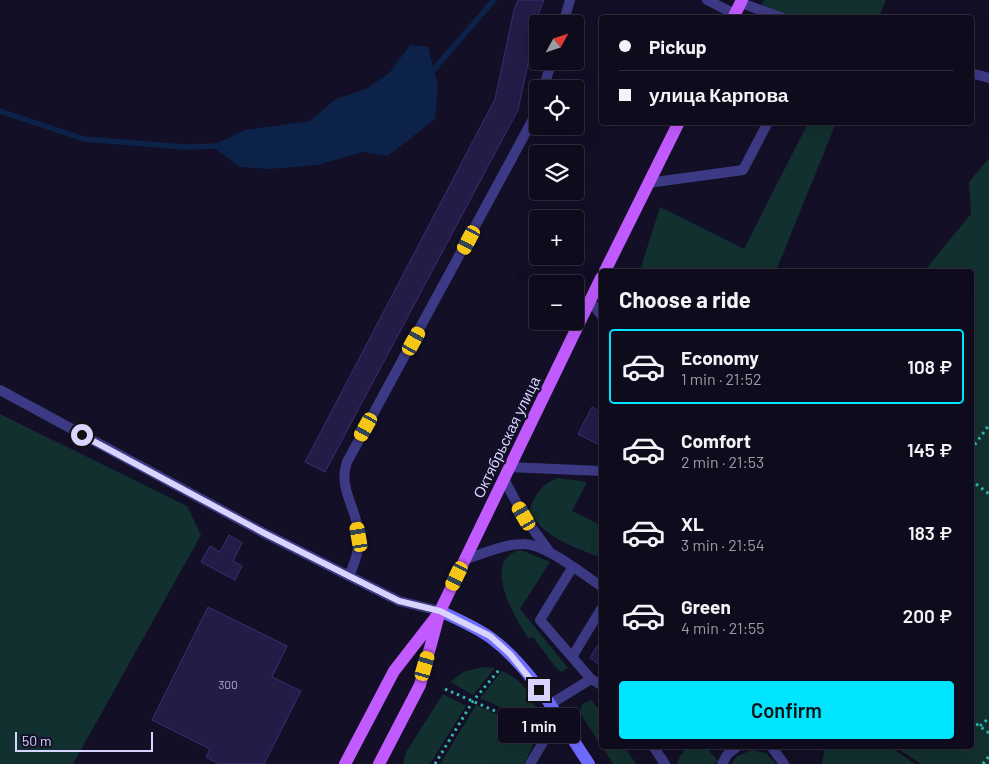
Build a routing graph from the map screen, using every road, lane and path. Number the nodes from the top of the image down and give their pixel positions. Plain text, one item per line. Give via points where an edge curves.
1 (570, 0) edge
2 (707, 0) edge
3 (738, 9) edge
4 (566, 15) edge
5 (768, 15) edge
6 (974, 74) edge
7 (989, 78) edge
8 (529, 124) edge
9 (678, 125) edge
10 (766, 125) edge
11 (648, 183) junction
12 (606, 269) edge
13 (599, 282) edge
14 (590, 301) junction
15 (599, 312) edge
16 (0, 390) edge
17 (989, 425) edge
18 (974, 446) edge
19 (599, 471) edge
20 (506, 473) junction
21 (974, 482) edge
22 (989, 494) edge
23 (551, 554) junction
24 (465, 559) junction
25 (572, 568) junction
26 (349, 576) junction
27 (599, 585) edge
28 (440, 611) junction
29 (599, 612) edge
30 (572, 657) junction
31 (500, 670) dead end
32 (591, 679) junction
33 (599, 683) edge
34 (445, 689) dead end
35 (473, 701) junction
36 (549, 705) junction
37 (989, 718) edge
38 (974, 722) edge
39 (562, 723) junction
40 (980, 726) junction
41 (548, 734) junction
42 (989, 734) edge
43 (655, 749) edge
44 (734, 749) edge
45 (773, 749) edge
46 (535, 754) junction
47 (989, 756) edge
48 (346, 764) edge
49 (379, 764) edge
50 (435, 764) edge
51 (530, 764) edge
52 (542, 764) edge
53 (589, 764) edge
54 (665, 764) edge
55 (722, 764) edge
56 (784, 764) edge
57 (983, 764) edge

1 - 4 lane
2 - 3 lane
3 - 5 lane
6 - 7 lane
8 - 26 lane via 347,462 343,474 359,537 358,552
9 - 11 main road
10 - 11 lane via 743,170
11 - 12 main road
13 - 14 main road, Октябрьская улица
14 - 15 lane
14 - 20 main road, Октябрьская улица
16 - 26 lane
17 - 18 path
19 - 20 lane
20 - 23 lane via 524,516
20 - 24 main road, Октябрьская улица
21 - 22 path
23 - 24 lane via 536,546 521,544
23 - 25 lane
24 - 28 main road, Октябрьская улица
25 - 27 lane
25 - 30 lane via 540,619
26 - 28 lane via 399,601
28 - 36 main road via 490,636 529,676
28 - 48 main road, Октябрьская улица via 394,671
28 - 49 main road, Октябрьская улица via 420,685
29 - 30 lane
30 - 32 lane
31 - 35 path
32 - 33 lane
32 - 36 lane
34 - 35 path
35 - 41 path
35 - 50 path
36 - 39 main road
37 - 40 path
38 - 40 path
39 - 41 lane
39 - 53 main road
40 - 42 path
41 - 46 lane
43 - 54 lane
44 - 55 lane
45 - 56 lane
46 - 51 lane
46 - 52 lane
47 - 57 path

